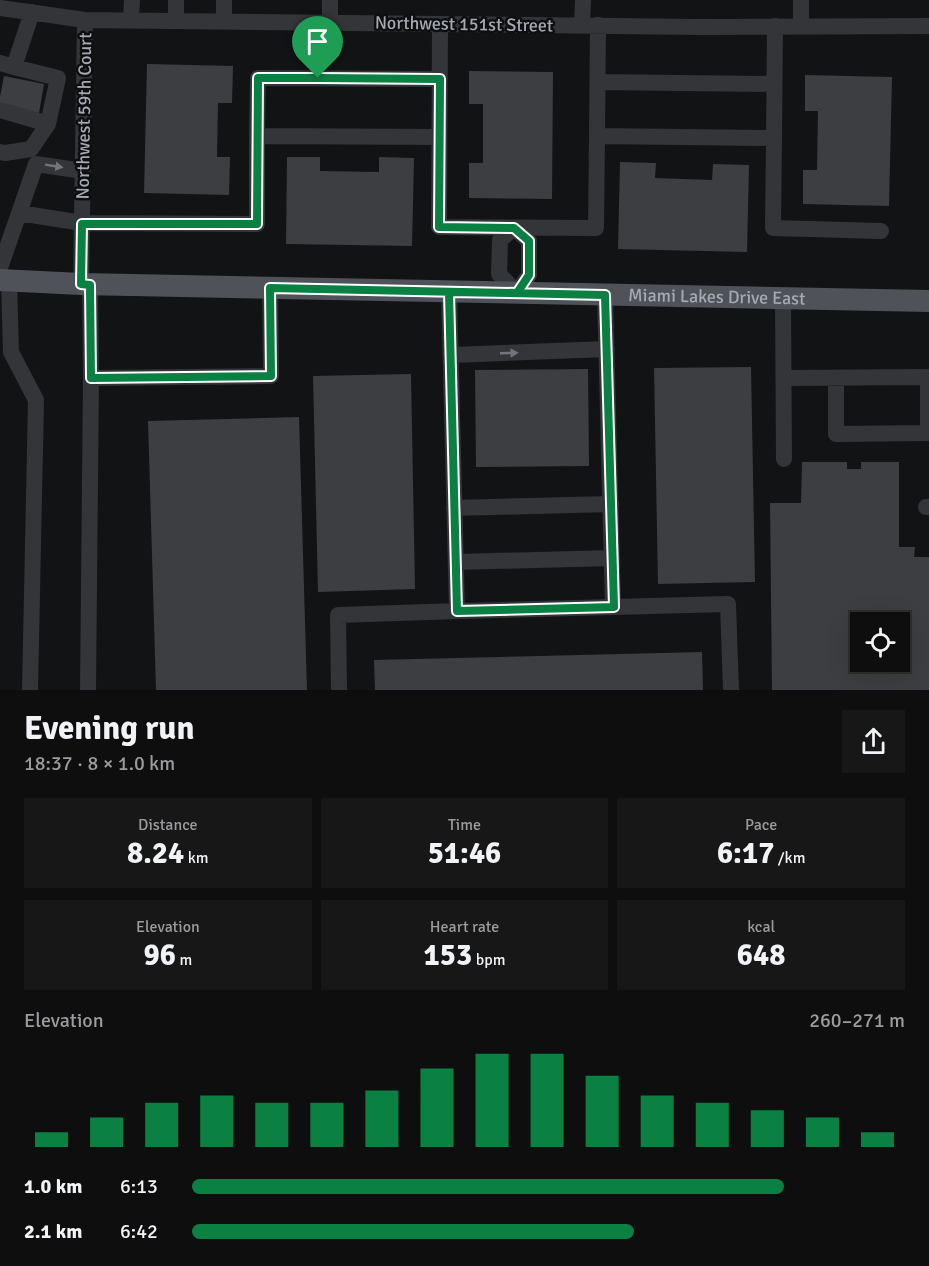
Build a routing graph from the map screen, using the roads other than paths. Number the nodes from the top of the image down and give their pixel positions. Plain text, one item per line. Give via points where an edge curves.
1 (132, 0) edge
2 (176, 0) edge
3 (224, 0) edge
4 (330, 0) edge
5 (583, 0) edge
6 (801, 0) edge
7 (0, 8) edge
8 (32, 12) junction
9 (85, 20) junction
10 (132, 20) junction
11 (176, 21) junction
12 (224, 21) junction
13 (330, 22) junction
14 (440, 24) junction
15 (590, 26) junction
16 (775, 26) junction
17 (801, 26) junction
18 (929, 26) edge
19 (7, 65) edge
20 (440, 79) junction
21 (598, 82) junction
22 (774, 84) junction
23 (0, 110) edge
24 (48, 124) junction
25 (258, 136) junction
26 (597, 136) junction
27 (440, 137) junction
28 (774, 138) junction
29 (0, 152) edge
30 (83, 171) junction
31 (19, 213) junction
32 (82, 224) junction
33 (514, 228) junction
34 (881, 231) dead end
35 (3, 276) edge
36 (86, 284) junction
37 (270, 288) junction
38 (449, 292) junction
39 (517, 293) junction
40 (605, 295) junction
41 (783, 298) junction
42 (929, 302) edge
43 (607, 349) junction
44 (451, 355) junction
45 (91, 378) junction
46 (784, 378) junction
47 (836, 378) junction
48 (784, 459) dead end
49 (611, 504) junction
50 (454, 508) junction
51 (612, 558) junction
52 (456, 562) junction
53 (614, 607) junction
54 (457, 611) junction
55 (30, 690) edge
56 (88, 690) edge
57 (339, 690) edge
58 (730, 690) edge

1 - 10 street
2 - 11 street
3 - 12 street
4 - 13 street
5 - 15 street
6 - 17 street
7 - 8 street, Northwest 151st Street
8 - 9 street, Northwest 151st Street
8 - 19 street
9 - 10 street, Northwest 151st Street
9 - 30 street, Northwest 59th Court
10 - 11 street, Northwest 151st Street
11 - 12 street, Northwest 151st Street
12 - 13 street, Northwest 151st Street
13 - 14 street, Northwest 151st Street
14 - 15 street, Northwest 151st Street
14 - 20 street
15 - 16 street, Northwest 151st Street
15 - 21 street
16 - 17 street, Northwest 151st Street
16 - 22 street
17 - 18 street, Northwest 151st Street
19 - 24 street via 58,78
20 - 25 street via 258,78
20 - 27 street
21 - 22 street
21 - 26 street
22 - 28 street
23 - 24 street
24 - 29 street via 31,149
25 - 27 street
25 - 32 street via 257,224
26 - 28 street
26 - 33 street via 596,228
27 - 33 street via 439,227
28 - 34 street via 773,228
31 -> 30 street via 36,164
30 - 32 street, Northwest 59th Court
31 - 32 street
31 - 35 street
32 - 36 street, Northwest 59th Court
33 - 39 street via 529,241 529,275
33 - 39 street via 500,240 499,274
35 - 36 main road, Miami Lakes Drive East
35 - 55 street via 11,352 36,400
36 - 37 main road, Miami Lakes Drive East
36 - 45 street, Northwest 59th Court
37 - 38 main road, Miami Lakes Drive East
37 - 45 street via 271,376
38 - 39 main road, Miami Lakes Drive East
38 - 44 street
39 - 40 main road, Miami Lakes Drive East
40 - 41 main road, Miami Lakes Drive East
40 - 43 street
41 - 42 main road, Miami Lakes Drive East
41 - 46 street
44 -> 43 street
43 - 49 street
44 - 50 street
45 - 56 street, Northwest 59th Court
46 - 47 street
46 - 48 street
47 - 47 street via 928,377 928,434 836,434
49 - 50 street
49 - 51 street
50 - 52 street
51 - 52 street
51 - 53 street
52 - 54 street
53 - 54 street
53 - 58 street via 728,604
54 - 57 street via 338,615

